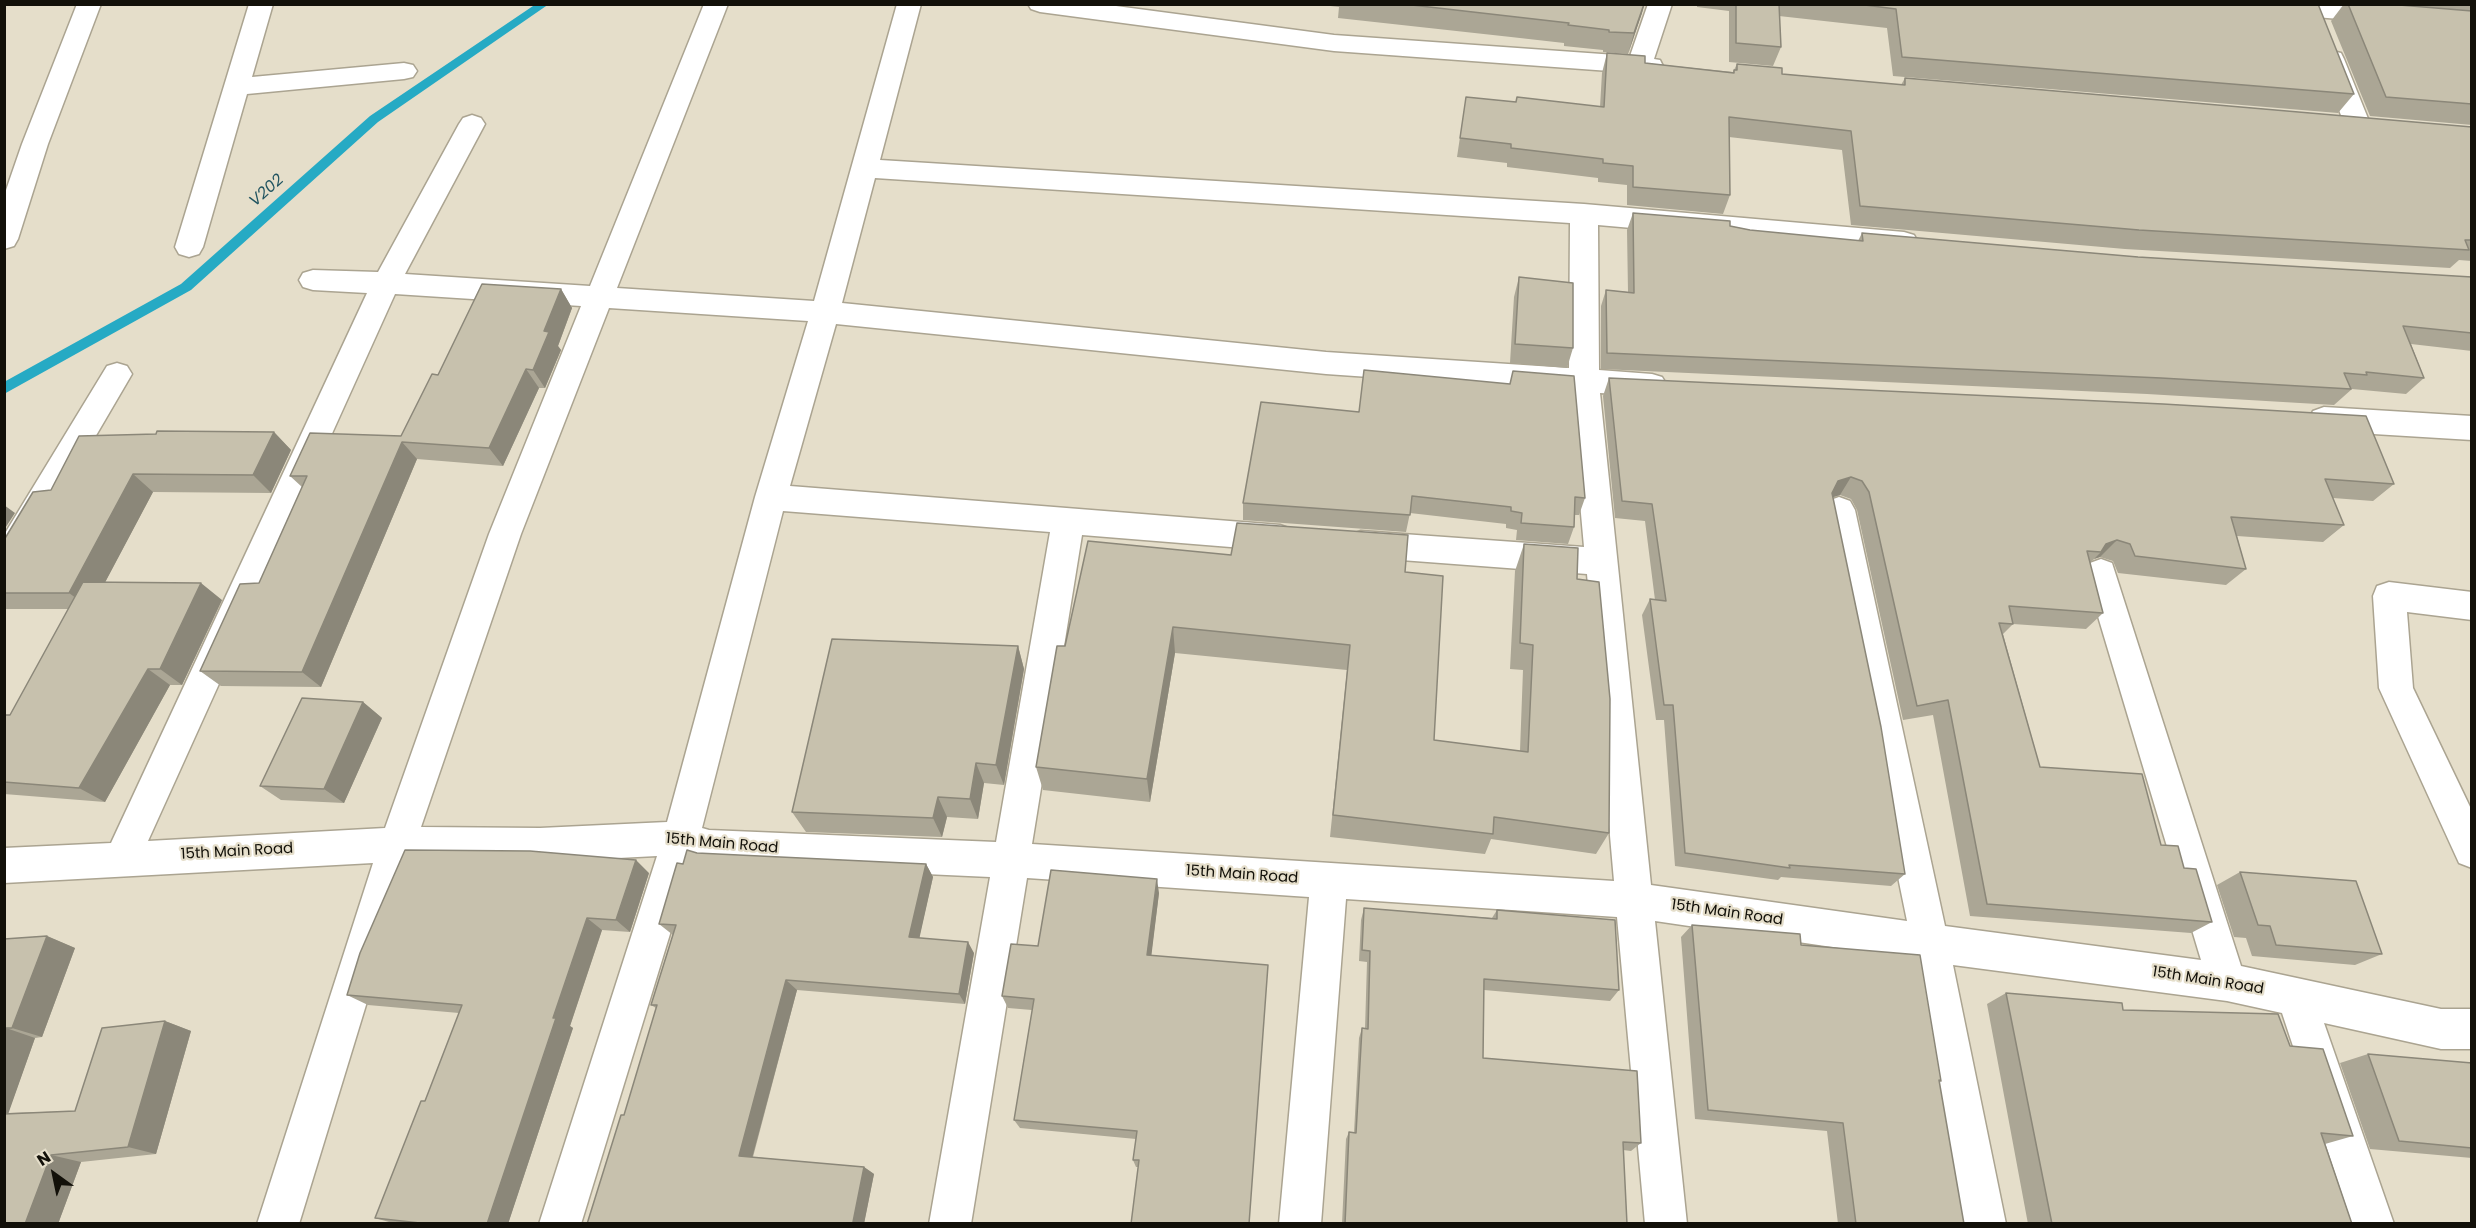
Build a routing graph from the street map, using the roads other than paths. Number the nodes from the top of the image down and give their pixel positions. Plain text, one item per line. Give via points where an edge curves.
1 (89, 4) edge
2 (261, 4) edge
3 (716, 4) edge
4 (909, 4) edge
5 (1040, 4) edge
6 (1660, 4) edge
7 (2255, 4) edge
8 (2318, 22) edge
9 (2472, 22) edge
10 (1639, 65) junction
11 (1675, 68) edge
12 (404, 71) dead end
13 (237, 87) junction
14 (472, 124) dead end
15 (2358, 126) edge
16 (864, 168) junction
17 (1584, 214) junction
18 (4, 239) edge
19 (1925, 243) edge
20 (189, 247) dead end
21 (313, 280) dead end
22 (386, 283) junction
23 (598, 296) junction
24 (825, 312) junction
25 (117, 374) dead end
26 (1584, 382) junction
27 (1674, 386) edge
28 (2298, 417) edge
29 (2472, 428) edge
30 (771, 497) junction
31 (1839, 510) dead end
32 (1068, 523) junction
33 (1602, 562) junction
34 (4, 564) edge
35 (2101, 573) edge
36 (2472, 606) edge
37 (681, 838) junction
38 (397, 844) junction
39 (2472, 851) edge
40 (122, 858) junction
41 (1010, 860) junction
42 (5, 867) edge
43 (1329, 880) junction
44 (1634, 900) junction
45 (1930, 943) junction
46 (2228, 982) junction
47 (2296, 997) junction
48 (2472, 1029) edge
49 (279, 1224) edge
50 (560, 1224) edge
51 (950, 1224) edge
52 (1300, 1224) edge
53 (1666, 1224) edge
54 (1985, 1224) edge
55 (2373, 1224) edge

1 - 18 street via 35,144
2 - 13 street
3 - 23 street
4 - 16 street
5 - 10 street via 1334,43
6 - 10 street
7 - 8 street
8 - 9 street
8 - 15 street
10 - 11 street
12 - 13 street
13 - 20 street
14 - 22 street
16 - 17 street
16 - 24 street
17 - 19 street
17 - 26 street
21 - 22 street
22 - 23 street
22 - 40 street
23 - 24 street
23 - 38 street via 505,534
24 - 26 street via 1326,363
24 - 30 street
25 - 34 street
26 - 27 street
26 - 33 street
28 - 29 street
30 - 32 street
30 - 37 street
31 - 45 street
32 - 33 street
32 - 41 street
33 - 44 street
35 - 46 street
36 - 39 street via 2390,596 2396,688
37 - 38 street, 15th Main Road via 540,845
37 - 41 street, 15th Main Road via 709,847
37 - 50 street
38 - 40 street, 15th Main Road
38 - 49 street
40 - 42 street, 15th Main Road
41 - 43 street, 15th Main Road
41 - 51 street
43 - 44 street, 15th Main Road
43 - 52 street
44 - 45 street, 15th Main Road
44 - 53 street
45 - 46 street, 15th Main Road
45 - 54 street
46 - 47 street, 15th Main Road
47 - 48 street, 15th Main Road via 2441,1029
47 - 55 street

